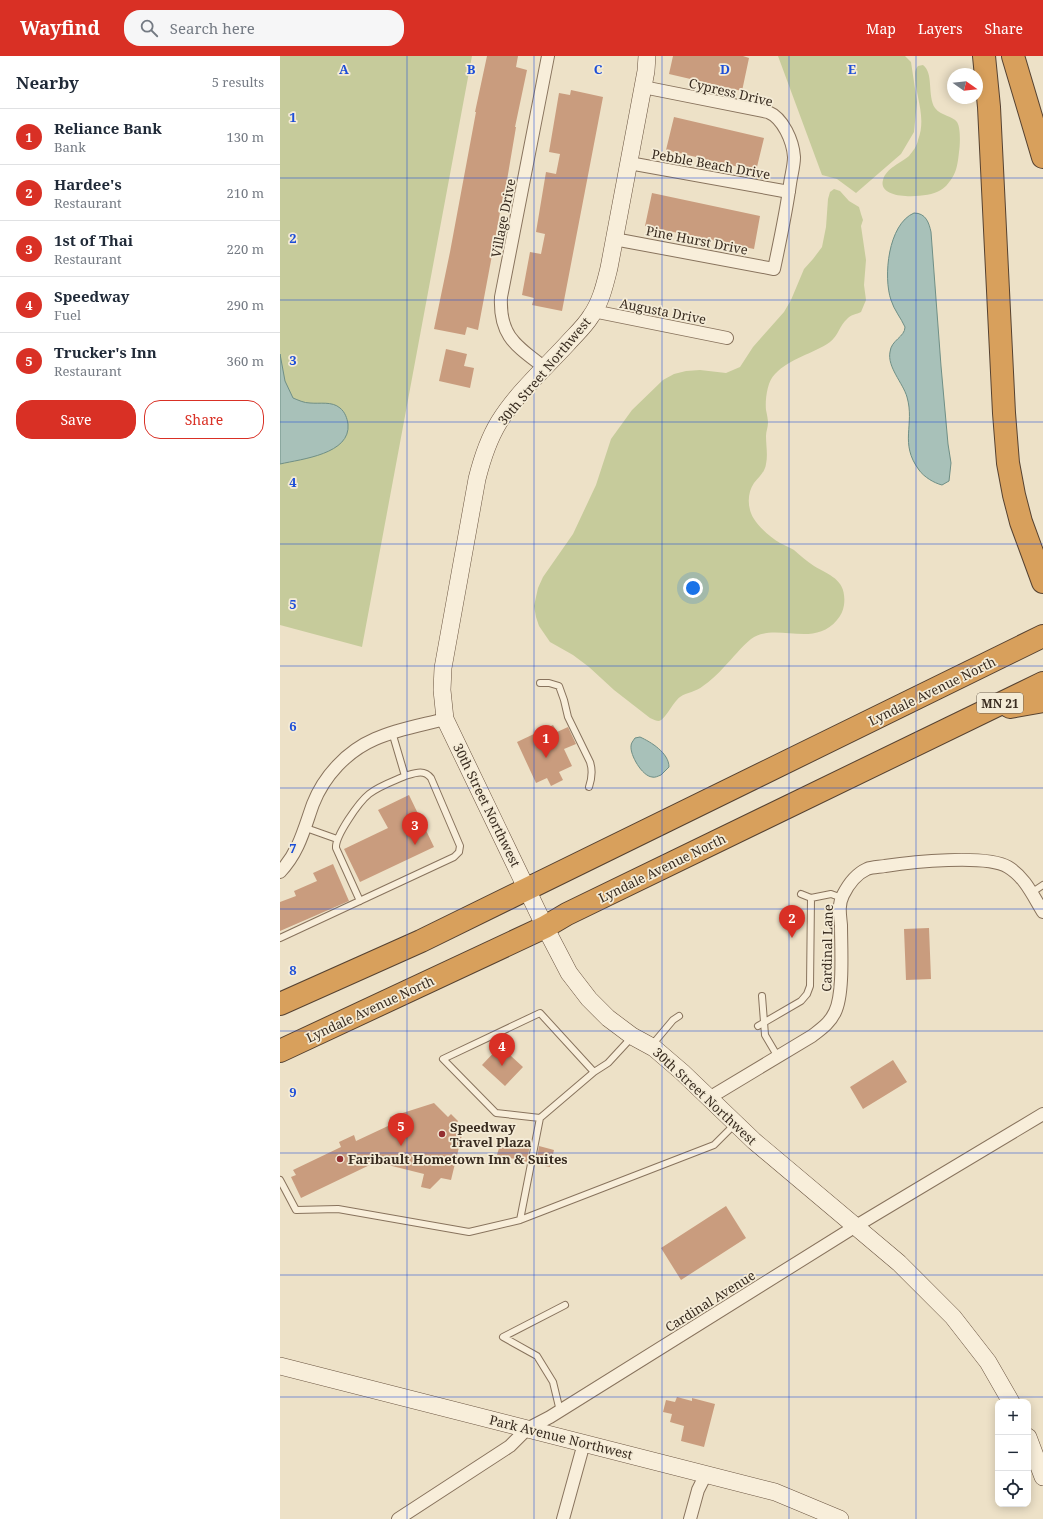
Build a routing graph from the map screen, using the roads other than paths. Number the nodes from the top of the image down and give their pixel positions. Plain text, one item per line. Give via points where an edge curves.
1 (548, 56) edge
2 (647, 56) edge
3 (984, 56) edge
4 (1013, 56) edge
5 (643, 87) junction
6 (1043, 157) edge
7 (629, 163) junction
8 (789, 192) junction
9 (614, 239) junction
10 (774, 269) joint
11 (594, 311) junction
12 (727, 338) dead end
13 (545, 368) junction
14 (1043, 582) edge
15 (1043, 636) edge
16 (540, 683) dead end
17 (1043, 683) edge
18 (1043, 701) edge
19 (445, 719) junction
20 (958, 724) junction
21 (392, 732) junction
22 (405, 776) junction
23 (589, 787) dead end
24 (306, 828) junction
25 (337, 839) junction
26 (280, 872) edge
27 (1043, 885) edge
28 (527, 889) junction
29 (1031, 893) junction
30 (801, 894) dead end
31 (811, 898) junction
32 (842, 898) junction
33 (360, 901) junction
34 (1043, 912) edge
35 (545, 927) junction
36 (280, 938) edge
37 (762, 996) dead end
38 (280, 1004) edge
39 (679, 1016) dead end
40 (764, 1022) junction
41 (758, 1026) dead end
42 (632, 1036) junction
43 (651, 1046) junction
44 (280, 1051) edge
45 (778, 1057) junction
46 (594, 1072) junction
47 (709, 1098) junction
48 (1043, 1114) edge
49 (540, 1118) junction
50 (735, 1124) junction
51 (280, 1180) edge
52 (520, 1220) junction
53 (856, 1226) junction
54 (565, 1305) dead end
55 (280, 1366) edge
56 (1009, 1399) edge
57 (560, 1410) junction
58 (527, 1429) junction
59 (584, 1443) junction
60 (1031, 1445) edge
61 (706, 1474) junction
62 (1043, 1476) edge
63 (398, 1519) edge
64 (563, 1519) edge
65 (690, 1519) edge
66 (840, 1519) edge

1 - 13 street, Village Drive via 500,314 517,346
2 - 5 street, 30th Street Northwest
3 - 14 highway via 1008,463 1020,522
4 - 6 highway
5 - 7 street, 30th Street Northwest
5 - 8 street, Cypress Drive via 774,114 782,123 792,146 794,157
7 - 8 street, Pebble Beach Drive
7 - 9 street, 30th Street Northwest
8 - 10 street, Cypress Drive
9 - 10 street, Pine Hurst Drive
9 - 11 street, 30th Street Northwest via 604,288
11 - 12 street, Augusta Drive
11 - 13 street, 30th Street Northwest
13 - 19 street, 30th Street Northwest via 503,416 489,440 482,460 444,663 442,690
15 - 28 highway, Lyndale Avenue North
16 - 23 lane via 555,684 562,691 568,717 590,762 592,774
17 - 20 highway, Lyndale Avenue North / MN 21
18 - 20 highway via 1013,706
19 - 21 street
19 - 28 street, 30th Street Northwest
20 - 35 highway, Lyndale Avenue North
21 - 22 lane
21 - 24 street via 358,748 330,774 316,796
22 - 25 lane via 369,794 357,807
22 - 33 lane via 420,771 431,778 460,846 459,852 454,857
24 - 25 lane
24 - 26 street via 294,854
25 - 33 lane via 336,848
27 - 29 lane
28 - 35 street, 30th Street Northwest
28 - 38 highway, Lyndale Avenue North via 421,941
29 - 32 street, Cardinal Lane via 1017,873 1007,866 995,862 944,860 868,869 848,886
29 - 34 street, Cardinal Lane
30 - 31 lane
31 - 32 lane via 831,894
31 - 40 lane via 809,990 801,1001
32 - 45 street, Cardinal Lane via 839,910 840,998 835,1013 826,1026
33 - 36 lane
35 - 42 street, 30th Street Northwest via 569,973 589,999 608,1018
35 - 44 highway, Lyndale Avenue North
37 - 40 lane
39 - 43 lane
40 - 41 lane
40 - 45 lane via 765,1035
42 - 43 street, 30th Street Northwest
42 - 46 lane via 608,1063
43 - 47 street, 30th Street Northwest
45 - 47 street, Cardinal Lane
46 - 49 lane
46 - 49 lane via 540,1013 443,1059 496,1113
47 - 50 street, 30th Street Northwest
48 - 53 street, Cardinal Avenue
49 - 52 lane
50 - 52 lane via 714,1145
50 - 53 street, 30th Street Northwest
51 - 52 lane via 296,1210 338,1209 469,1232
53 - 56 street, 30th Street Northwest via 899,1263 953,1317 988,1362
53 - 57 street, Cardinal Avenue
54 - 57 lane via 503,1338 536,1356 553,1382
55 - 58 street, Park Avenue Northwest
57 - 58 street, Cardinal Avenue
58 - 59 street, Park Avenue Northwest
58 - 63 street, Cardinal Avenue via 510,1446
59 - 61 street, Park Avenue Northwest
59 - 64 street
60 - 62 street
61 - 65 street via 698,1490
61 - 66 street, Park Avenue Northwest via 775,1492

